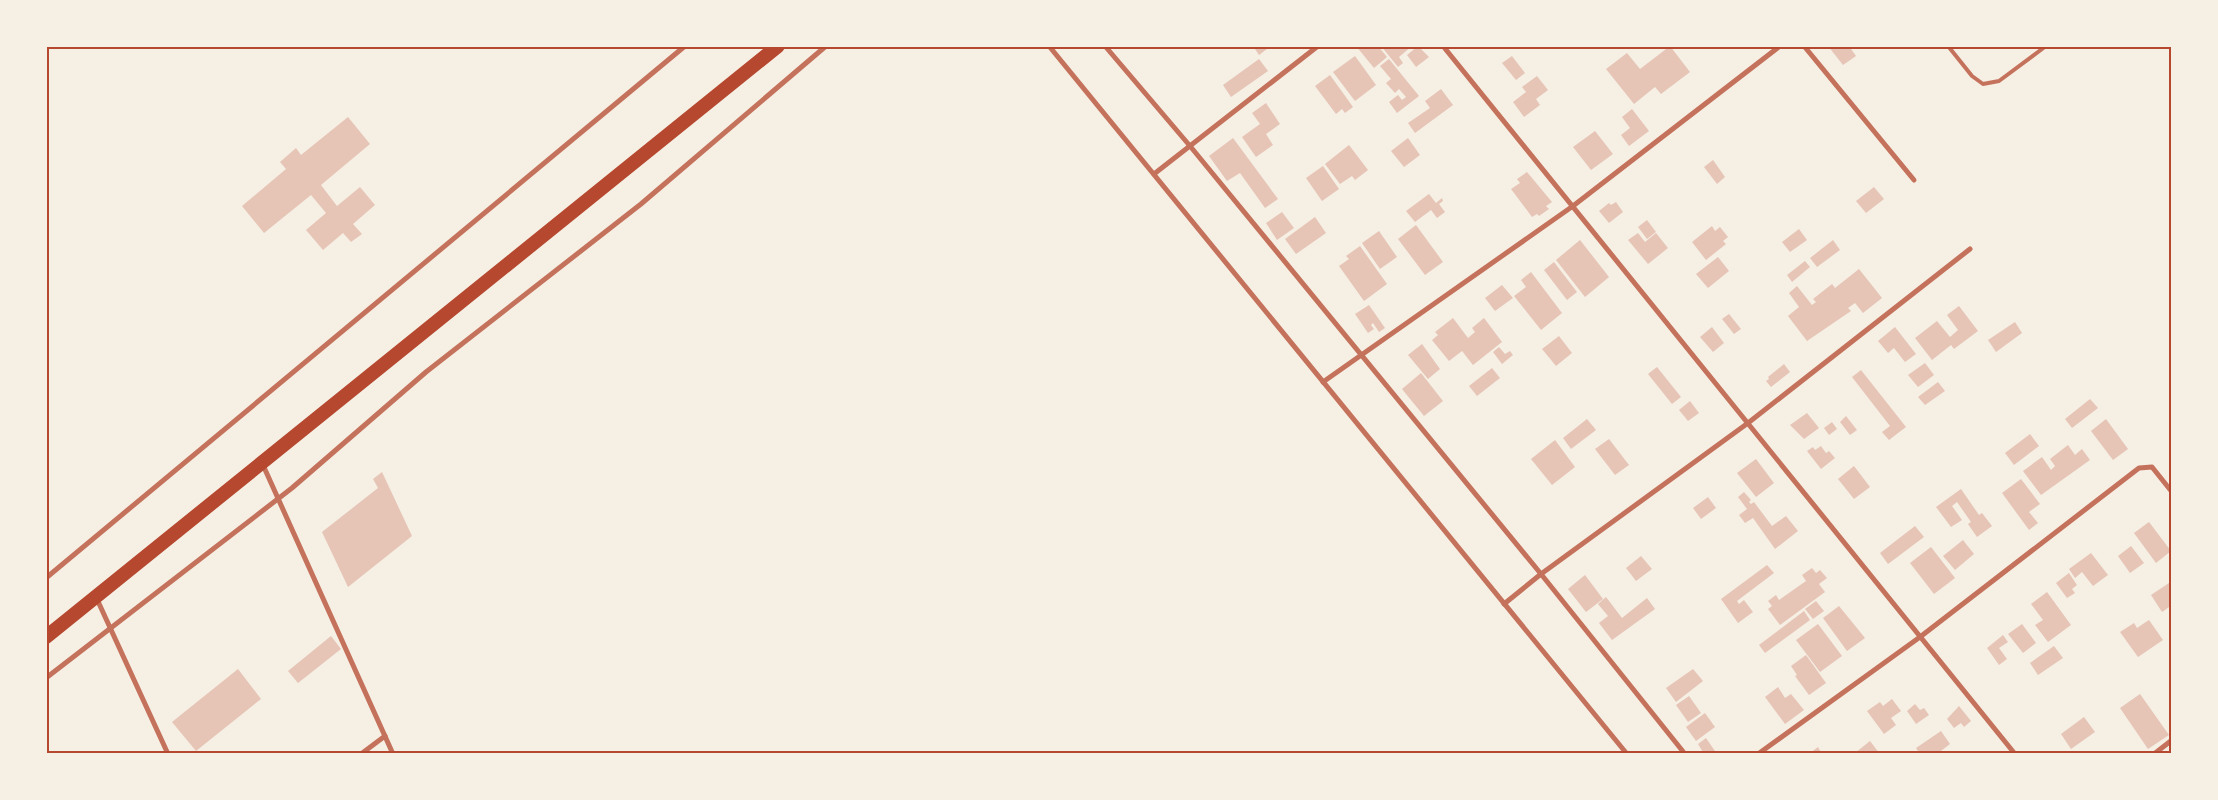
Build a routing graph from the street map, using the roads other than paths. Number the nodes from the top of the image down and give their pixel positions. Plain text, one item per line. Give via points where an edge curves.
1 (685, 46) edge
2 (778, 46) edge
3 (826, 46) edge
4 (1049, 46) edge
5 (1105, 46) edge
6 (1318, 46) edge
7 (1443, 46) edge
8 (1780, 46) edge
9 (1804, 46) edge
10 (1948, 46) edge
11 (2046, 46) edge
12 (1190, 146) junction
13 (1154, 174) junction
14 (1914, 180) dead end
15 (1573, 206) junction
16 (1970, 249) dead end
17 (1361, 357) junction
18 (1323, 382) junction
19 (1748, 423) junction
20 (261, 462) junction
21 (2172, 492) edge
22 (278, 499) junction
23 (1541, 574) junction
24 (46, 578) edge
25 (96, 596) junction
26 (1504, 604) junction
27 (111, 629) junction
28 (46, 637) edge
29 (1920, 637) junction
30 (46, 678) edge
31 (385, 736) junction
32 (2172, 740) edge
33 (168, 754) edge
34 (361, 754) edge
35 (393, 754) edge
36 (1627, 754) edge
37 (1685, 754) edge
38 (1758, 754) edge
39 (2015, 754) edge
40 (2154, 754) edge

1 - 24 street
2 - 20 highway
3 - 22 street via 640,204 426,372
4 - 13 street
5 - 12 street
6 - 12 street
7 - 15 street
8 - 15 street
9 - 14 street
10 - 11 lane via 1972,76 1983,84 1999,80
12 - 13 street
12 - 17 street
13 - 18 street
15 - 17 street
15 - 19 street
16 - 19 street
17 - 18 street
17 - 23 street
18 - 26 street
19 - 23 street
19 - 29 street
20 - 22 street
20 - 25 highway
21 - 29 street via 2152,467 2139,468
22 - 27 street
22 - 31 street
23 - 26 street
23 - 37 street
25 - 27 street
25 - 28 highway
26 - 36 street
27 - 30 street
27 - 33 street
29 - 38 street
29 - 39 street
31 - 34 street
31 - 35 street
32 - 40 street

